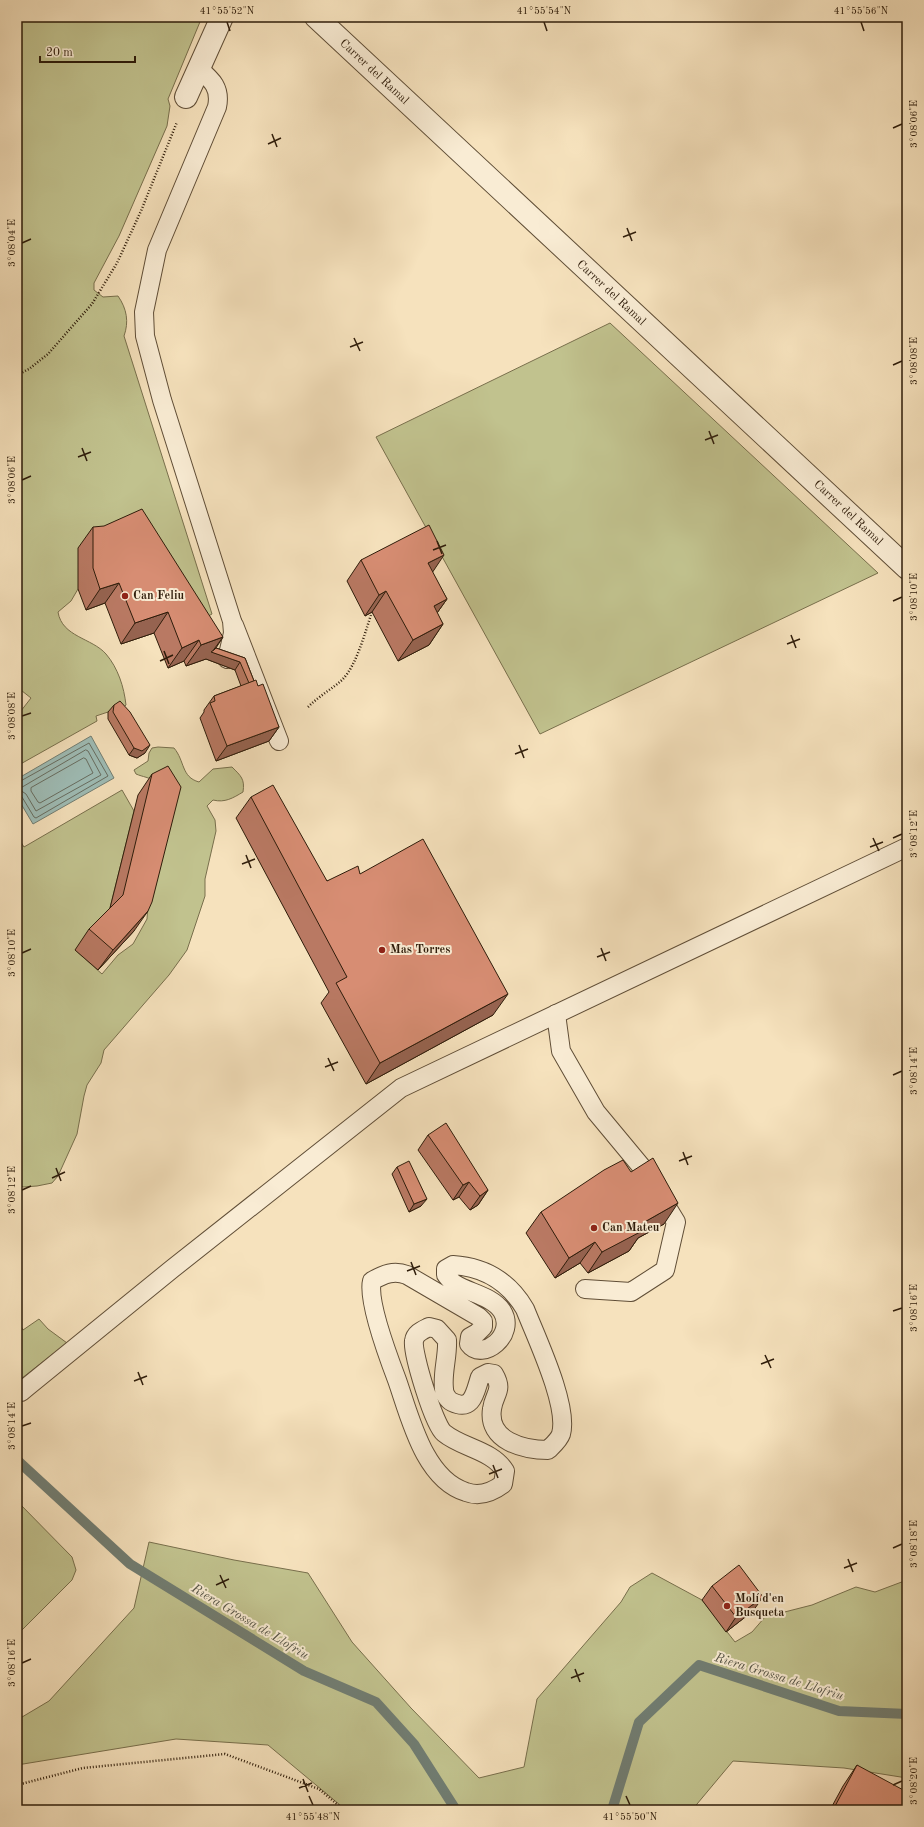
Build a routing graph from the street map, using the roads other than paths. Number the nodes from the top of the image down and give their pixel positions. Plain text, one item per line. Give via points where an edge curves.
1 (222, 17) edge
2 (316, 17) edge
3 (199, 69) junction
4 (186, 97) road end
5 (907, 568) edge
6 (232, 620) junction
7 (226, 659) edge
8 (279, 741) edge
9 (907, 847) edge
10 (556, 1014) junction
11 (486, 1273) joint
12 (585, 1289) dead end
13 (17, 1392) edge

1 - 3 street
2 - 5 street, Carrer del Ramal
3 - 4 street
3 - 6 lane via 211,79 217,91 218,107 157,250 144,312 145,336 162,400
6 - 7 lane via 232,641
6 - 8 lane
9 - 10 lane
10 - 12 lane via 561,1051 596,1112 645,1171 676,1222 665,1270 631,1292
10 - 13 lane via 401,1088 172,1269 28,1388
11 - 11 lane via 509,1286 525,1309 560,1400 563,1422 561,1434 548,1450 520,1447 504,1439 496,1431 491,1419 499,1389 494,1374 488,1373 480,1377 475,1394 466,1404 460,1405 449,1400 444,1391 447,1340 437,1329 429,1327 418,1333 414,1339 416,1358 442,1432 501,1464 505,1471 502,1484 487,1493 476,1495 458,1490 446,1480 435,1469 421,1445 386,1352 371,1286 372,1281 380,1276 399,1272 479,1317 483,1321 483,1327 478,1334 470,1337 469,1344 477,1350 500,1342 505,1334 506,1324 502,1312 485,1298 454,1283 446,1275 446,1269 453,1264

